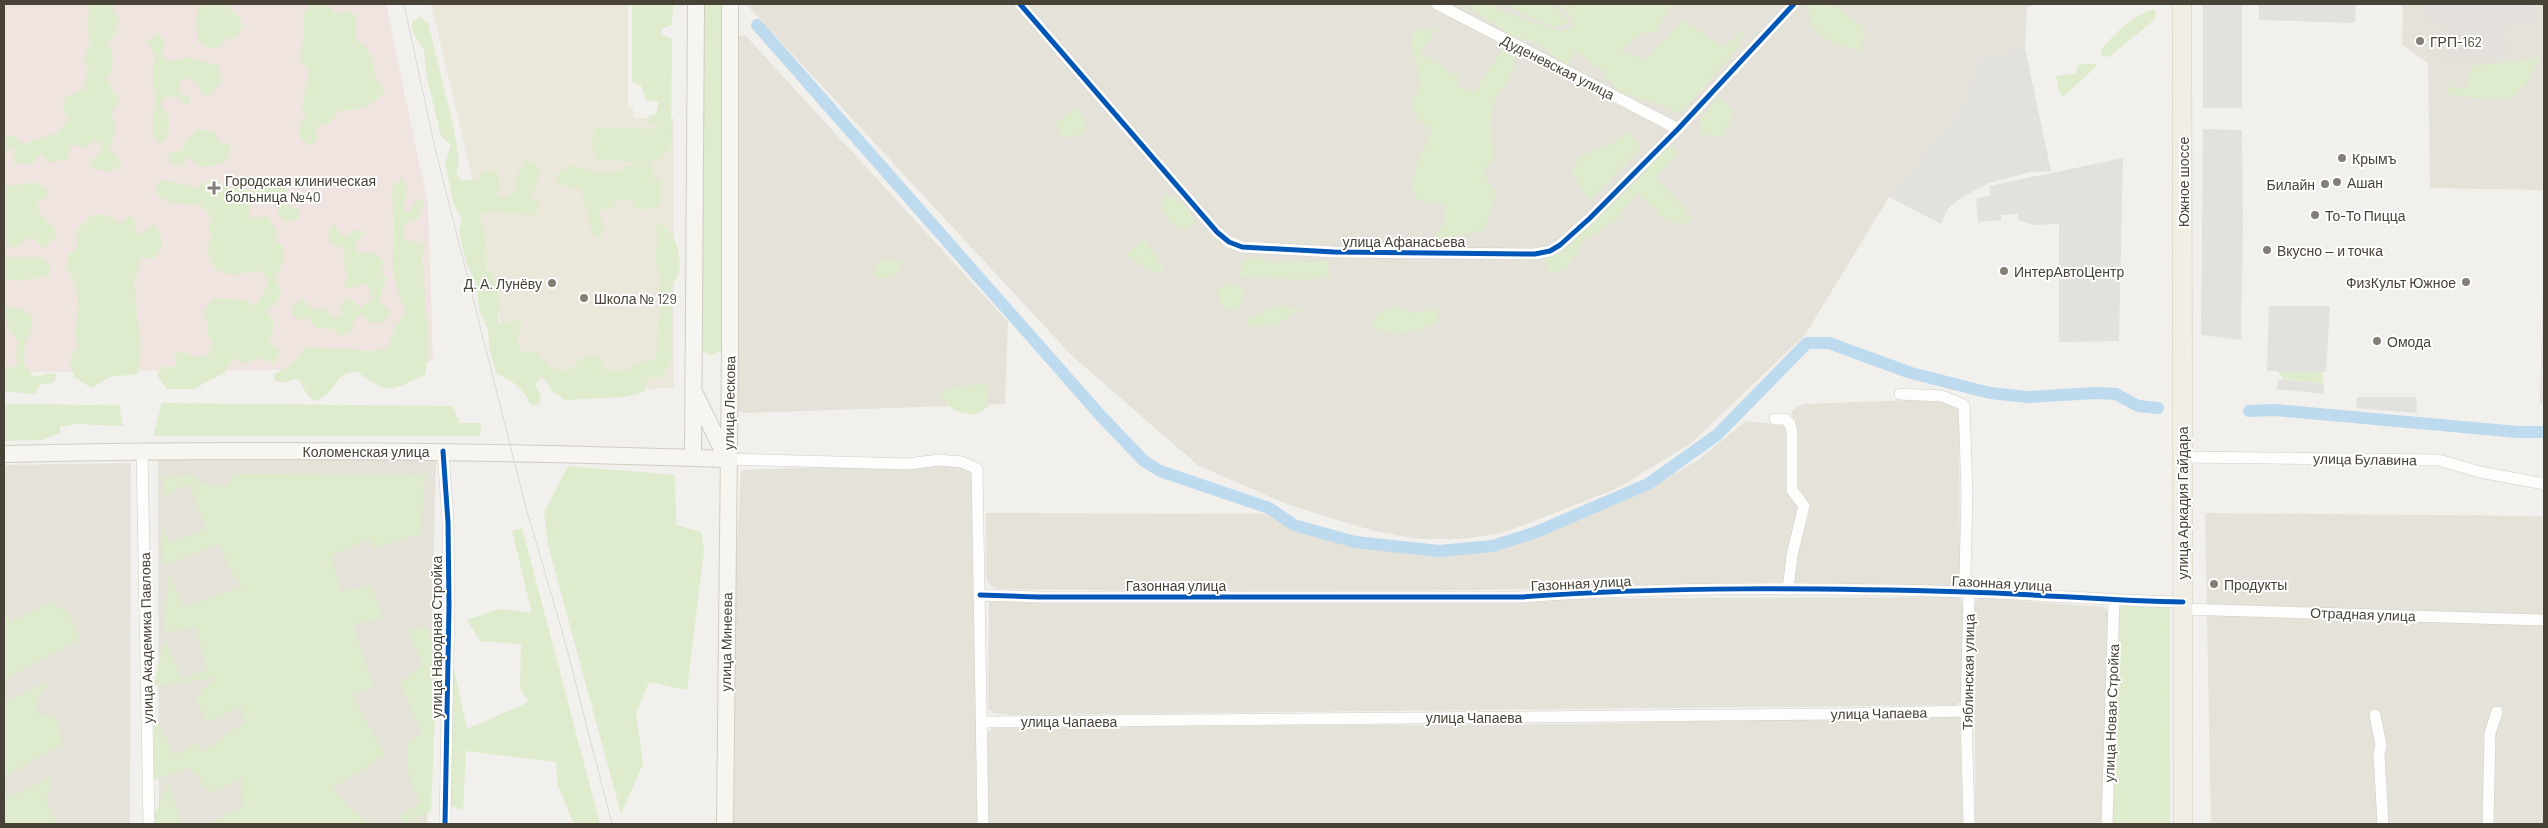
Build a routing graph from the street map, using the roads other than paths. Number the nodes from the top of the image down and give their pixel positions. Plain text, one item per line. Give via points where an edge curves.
1 (696, 4) edge
2 (730, 4) edge
3 (1020, 4) edge
4 (1437, 4) edge
5 (1794, 4) edge
6 (2182, 4) edge
7 (1678, 129) junction
8 (2182, 361) joint
9 (728, 393) junction
10 (1900, 394) dead end
11 (698, 400) junction
12 (1775, 418) dead end
13 (142, 451) junction
14 (443, 451) junction
15 (4, 454) edge
16 (693, 458) junction
17 (2182, 458) junction
18 (727, 459) junction
19 (2544, 484) edge
20 (1788, 590) junction
21 (1969, 592) junction
22 (980, 594) junction
23 (2114, 601) junction
24 (2183, 606) junction
25 (2544, 620) edge
26 (1966, 711) junction
27 (2497, 712) dead end
28 (2375, 716) dead end
29 (982, 722) junction
30 (149, 824) edge
31 (445, 824) edge
32 (724, 824) edge
33 (983, 824) edge
34 (1969, 824) edge
35 (2107, 824) edge
36 (2183, 824) edge
37 (2383, 824) edge
38 (2488, 824) edge

1 - 11 main road, улица Лескова
2 - 9 main road, улица Лескова
3 - 7 street, улица Афанасьева via 1217,232 1242,247 1373,253 1535,254 1550,251 1590,218
4 - 7 street, Дуденевская улица
5 - 7 street, улица Афанасьева
6 - 8 main road, Южное шоссе
8 - 17 main road, улица Аркадия Гайдара
9 - 11 main road via 723,408 717,413 709,412
9 - 18 main road, улица Лескова
10 - 21 street, Тяблинская улица via 1942,396 1964,405 1965,575
11 - 16 main road
11 - 18 main road, улица Лескова
12 - 20 street via 1785,419 1790,424 1792,490 1804,506 1792,555
13 - 14 main road, Коломенская улица
13 - 15 main road, Коломенская улица
13 - 30 street, улица Академика Павлова
14 - 16 main road, Коломенская улица
14 - 31 street, улица Народная Стройка via 449,605
16 - 18 main road, Коломенская улица
17 - 19 street, улица Булавина via 2439,460 2480,472
17 - 24 main road, улица Аркадия Гайдара
18 - 22 street via 908,464 939,460 962,462 978,469
18 - 32 main road, улица Минеева
20 - 21 street, Газонная улица
20 - 22 street, Газонная улица via 1591,592 1521,597 1038,597
21 - 23 street, Газонная улица
21 - 26 street, Тяблинская улица
22 - 29 street
23 - 24 street, Газонная улица
23 - 35 street, улица Новая Стройка
24 - 25 street, Отрадная улица
24 - 36 main road, улица Аркадия Гайдара
26 - 29 street, улица Чапаева
26 - 34 street, Тяблинская улица
27 - 38 street via 2490,734
28 - 37 street via 2381,745
29 - 33 street

